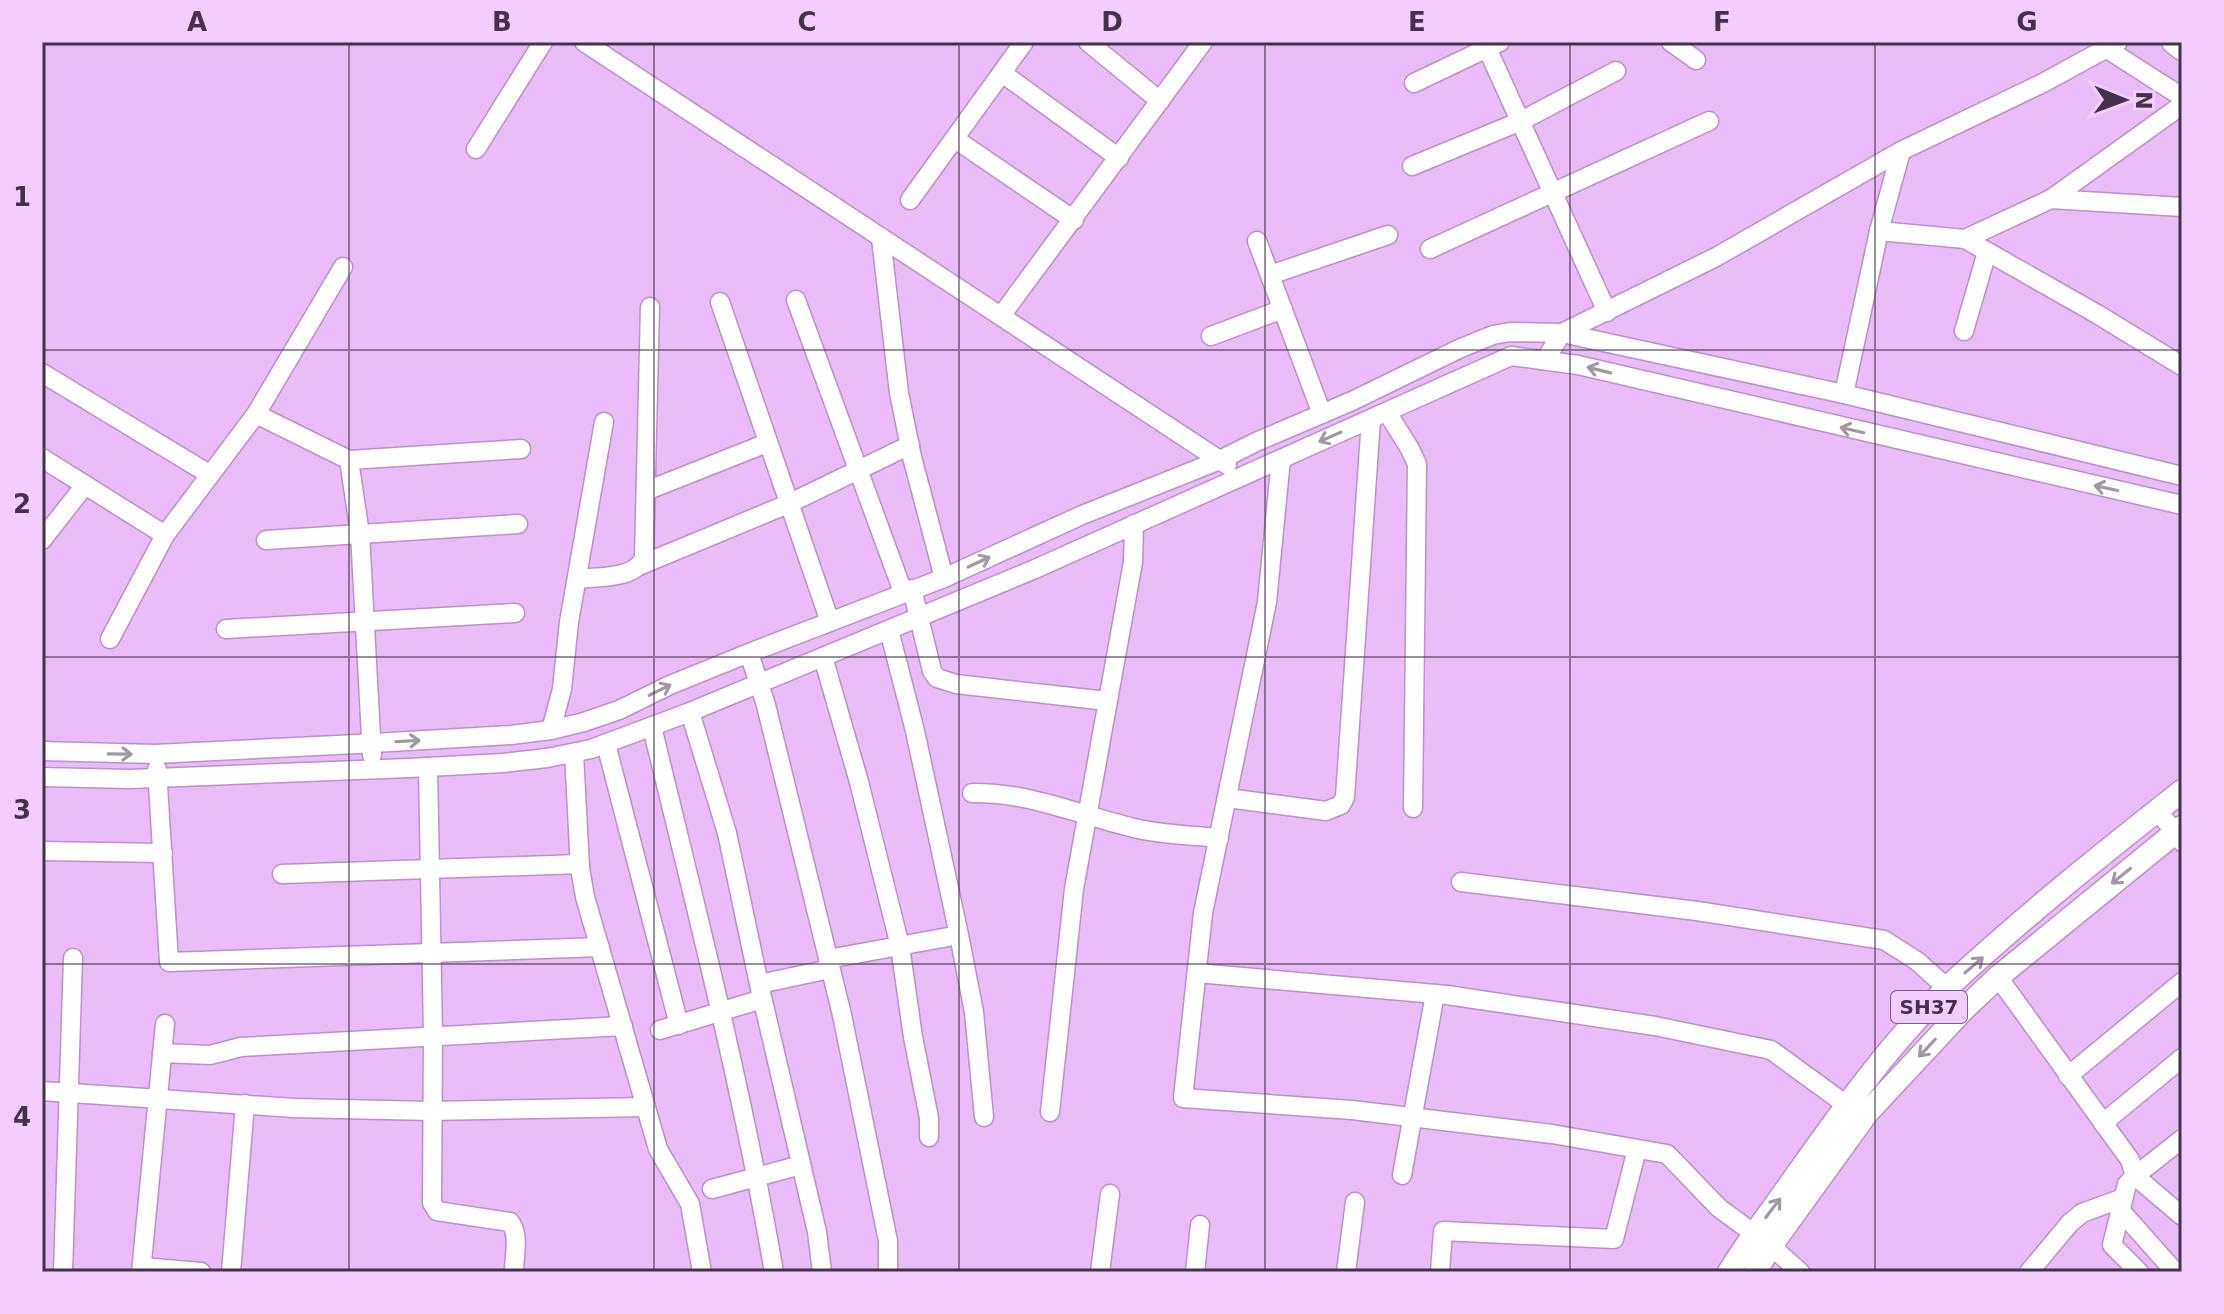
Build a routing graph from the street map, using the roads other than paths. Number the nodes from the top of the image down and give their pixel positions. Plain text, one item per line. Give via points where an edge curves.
1 (543, 42) edge
2 (584, 42) edge
3 (1024, 42) edge
4 (1088, 42) edge
5 (1203, 42) edge
6 (1671, 42) edge
7 (2173, 42) edge
8 (1494, 45) edge
9 (2112, 46) edge
10 (2182, 49) edge
11 (1696, 60) dead end
12 (1616, 71) dead end
13 (1002, 73) junction
14 (1414, 83) dead end
15 (2182, 97) edge
16 (1160, 101) junction
17 (2182, 105) edge
18 (1521, 121) junction
19 (1709, 121) dead end
20 (955, 139) junction
21 (476, 149) dead end
22 (1901, 151) junction
23 (1119, 158) junction
24 (1412, 166) dead end
25 (1553, 192) junction
26 (2051, 199) junction
27 (910, 200) dead end
28 (2182, 207) edge
29 (1074, 220) junction
30 (1879, 231) junction
31 (1388, 235) dead end
32 (881, 238) junction
33 (1965, 239) junction
34 (1257, 241) dead end
35 (1430, 249) dead end
36 (1987, 252) junction
37 (343, 267) dead end
38 (1270, 275) junction
39 (796, 300) dead end
40 (720, 302) dead end
41 (650, 307) dead end
42 (1283, 309) junction
43 (1607, 312) junction
44 (1001, 316) junction
45 (1964, 331) dead end
46 (1562, 333) junction
47 (1211, 336) dead end
48 (1545, 360) junction
49 (2182, 366) edge
50 (42, 373) edge
51 (1844, 394) junction
52 (256, 414) junction
53 (1322, 414) junction
54 (1379, 415) junction
55 (604, 422) dead end
56 (767, 443) junction
57 (910, 445) junction
58 (521, 449) dead end
59 (42, 458) edge
60 (1281, 459) junction
61 (349, 460) junction
62 (1220, 460) junction
63 (858, 468) junction
64 (209, 474) junction
65 (1242, 476) junction
66 (2182, 476) edge
67 (85, 485) junction
68 (646, 491) junction
69 (788, 504) junction
70 (2182, 505) edge
71 (518, 524) dead end
72 (1134, 524) junction
73 (360, 534) junction
74 (165, 535) junction
75 (42, 540) edge
76 (266, 540) dead end
77 (641, 565) junction
78 (944, 578) junction
79 (577, 579) junction
80 (908, 591) junction
81 (515, 613) dead end
82 (918, 618) junction
83 (365, 621) junction
84 (830, 622) junction
85 (226, 629) dead end
86 (889, 630) junction
87 (110, 639) dead end
88 (749, 653) junction
89 (823, 657) junction
90 (759, 683) junction
91 (1107, 701) junction
92 (690, 712) junction
93 (652, 727) junction
94 (551, 730) junction
95 (372, 743) junction
96 (606, 744) junction
97 (42, 751) edge
98 (574, 753) junction
99 (155, 754) junction
100 (428, 767) junction
101 (373, 770) junction
102 (42, 777) edge
103 (158, 778) junction
104 (2182, 791) edge
105 (972, 793) dead end
106 (1227, 798) junction
107 (1413, 808) dead end
108 (2158, 811) junction
109 (1087, 815) junction
110 (2179, 834) edge
111 (1219, 838) junction
112 (42, 851) edge
113 (163, 853) junction
114 (580, 864) junction
115 (430, 867) junction
116 (282, 874) dead end
117 (1461, 882) dead end
118 (959, 935) junction
119 (900, 946) junction
120 (600, 947) junction
121 (432, 954) junction
122 (73, 958) dead end
123 (829, 964) junction
124 (1197, 973) junction
125 (1998, 977) junction
126 (2182, 982) edge
127 (1947, 988) junction
128 (760, 992) junction
129 (1435, 994) junction
130 (1964, 1009) junction
131 (721, 1011) junction
132 (165, 1024) dead end
133 (679, 1025) junction
134 (623, 1026) junction
135 (660, 1030) dead end
136 (433, 1035) junction
137 (162, 1053) junction
138 (2182, 1058) edge
139 (2068, 1076) junction
140 (42, 1091) edge
141 (70, 1092) junction
142 (159, 1098) junction
143 (245, 1104) junction
144 (646, 1107) junction
145 (431, 1111) junction
146 (1050, 1112) dead end
147 (1855, 1112) junction
148 (984, 1117) dead end
149 (1413, 1117) junction
150 (2103, 1123) junction
151 (929, 1137) dead end
152 (2182, 1139) edge
153 (1637, 1149) junction
154 (801, 1165) junction
155 (1402, 1175) dead end
156 (2135, 1176) junction
157 (757, 1177) junction
158 (712, 1189) dead end
159 (1110, 1194) dead end
160 (1355, 1202) dead end
161 (2122, 1204) junction
162 (2182, 1216) edge
163 (1200, 1225) dead end
164 (1762, 1240) junction
165 (141, 1270) edge
166 (63, 1272) edge
167 (201, 1272) edge
168 (231, 1272) edge
169 (514, 1272) edge
170 (702, 1272) edge
171 (774, 1272) edge
172 (822, 1272) edge
173 (888, 1272) edge
174 (1100, 1272) edge
175 (1195, 1272) edge
176 (1346, 1272) edge
177 (1440, 1272) edge
178 (1729, 1272) edge
179 (1755, 1272) edge
180 (1800, 1272) edge
181 (2029, 1272) edge
182 (2139, 1272) edge
183 (2175, 1272) edge

1 - 21 street
2 - 32 street
3 - 13 street
4 - 16 street
5 - 16 street
6 - 11 street
7 - 10 main road
8 - 14 street
8 - 18 street
9 - 15 street
9 - 22 street
12 - 18 street
13 - 20 street
13 - 23 street
16 - 23 street
17 - 26 street
18 - 24 street
18 - 25 street
19 - 25 street
20 - 27 street
20 - 29 street
22 - 30 street
22 - 43 street via 1716,257
23 - 29 street
25 - 35 street
25 - 43 street
26 - 28 street
26 - 33 street
29 - 44 street
30 - 33 street
30 - 51 street
31 - 38 street
32 - 44 street
32 - 57 street
33 - 36 street
34 - 38 street
36 - 45 street
36 - 49 street
37 - 52 street
38 - 42 street
39 - 63 street
40 - 56 street
41 - 68 street
42 - 47 street
42 - 53 street
43 - 46 street
44 - 62 street
46 - 48 street
46 - 51 street
46 - 53 street via 1493,335
48 - 54 street via 1507,357
70 -> 48 street
50 - 64 street
51 - 66 street
52 - 61 street
52 - 64 street
53 - 62 street
54 -> 60 street
54 - 106 street via 1345,797 1341,805 1326,811
54 - 107 street via 1417,464
55 - 79 street
56 - 68 street
56 - 69 street
57 - 63 street
57 - 78 street
58 - 61 street
59 - 67 street
60 - 65 street
60 - 106 street via 1267,602
61 - 73 street
62 - 65 street
78 -> 62 street
63 - 69 street
63 - 80 street
64 - 74 street
65 - 72 street
67 - 74 street
67 - 75 street
68 - 77 street
69 - 77 street
69 - 84 street
71 - 73 street
72 - 82 street
72 - 91 street via 1133,562
73 - 76 street
73 - 83 street
74 - 87 street
77 - 79 street via 626,573
78 - 80 street
79 - 94 street
80 - 82 street
80 - 84 street
81 - 83 street
82 - 86 street
82 - 91 street via 932,671 946,683
83 - 85 street
83 - 95 street
84 - 88 street
86 - 89 street
86 - 118 street
88 - 90 street
94 -> 88 street via 619,710
89 - 90 street
89 - 119 street
90 - 92 street
90 - 123 street
91 - 109 street
92 - 93 street
92 - 128 street via 727,833
93 - 96 street
93 - 131 street
95 -> 94 street
95 - 99 street
95 - 101 street
96 - 98 street
96 - 133 street
97 -> 99 street
98 - 100 street
98 - 114 street
99 - 103 street
100 - 101 street
100 - 115 street
101 - 103 street
102 - 103 street
103 - 113 street
104 - 108 main road, SH37
105 - 109 street via 1039,800
106 - 111 street
108 - 110 street
127 -> 108 main road, SH37
109 - 111 street via 1177,836
109 - 146 street
110 -> 125 main road, SH37
111 - 124 street
112 - 113 street
113 - 121 street via 169,962
114 - 115 street
114 - 120 street
115 - 116 street
115 - 121 street
117 - 127 street via 1884,940
118 - 119 street
118 - 148 street via 974,1012
119 - 123 street
119 - 151 street
120 - 121 street
120 - 134 street
121 - 136 street
122 - 141 street
123 - 128 street
123 - 173 street via 888,1241
124 - 129 street
124 - 149 street via 1183,1098
125 - 130 main road, SH37
125 - 139 street
126 - 139 street
127 - 130 street
127 - 147 main road, SH37 via 1887,1053
128 - 131 street
128 - 154 street
129 - 147 street via 1655,1026 1771,1050
129 - 149 street
130 -> 147 main road, SH37
131 - 133 street
131 - 157 street
132 - 137 street
133 - 135 street
134 - 136 street
134 - 144 street
136 - 137 street via 241,1047 210,1055
136 - 145 street
137 - 142 street
138 - 150 street
139 - 150 street
140 - 141 street
141 - 142 street
141 - 166 street
142 - 143 street
142 - 165 street
143 - 145 street
143 - 168 street
144 - 145 street
144 - 170 street via 662,1160 690,1204
145 - 169 street via 433,1208 510,1222
147 - 164 main road, SH37 via 1773,1208
149 - 153 street
149 - 155 street
150 - 156 street
152 - 156 street
153 - 164 street via 1667,1154 1719,1208
153 - 177 street via 1614,1239 1443,1231
154 - 157 street
154 - 172 street
156 - 161 street
156 - 162 street
157 - 158 street
157 - 171 street
159 - 174 street
160 - 176 street
161 - 181 street via 2082,1213
161 - 182 street via 2112,1245
161 - 183 street
163 - 175 street
164 - 178 main road, SH37
164 - 179 main road, SH37
164 - 180 street
165 - 167 street

